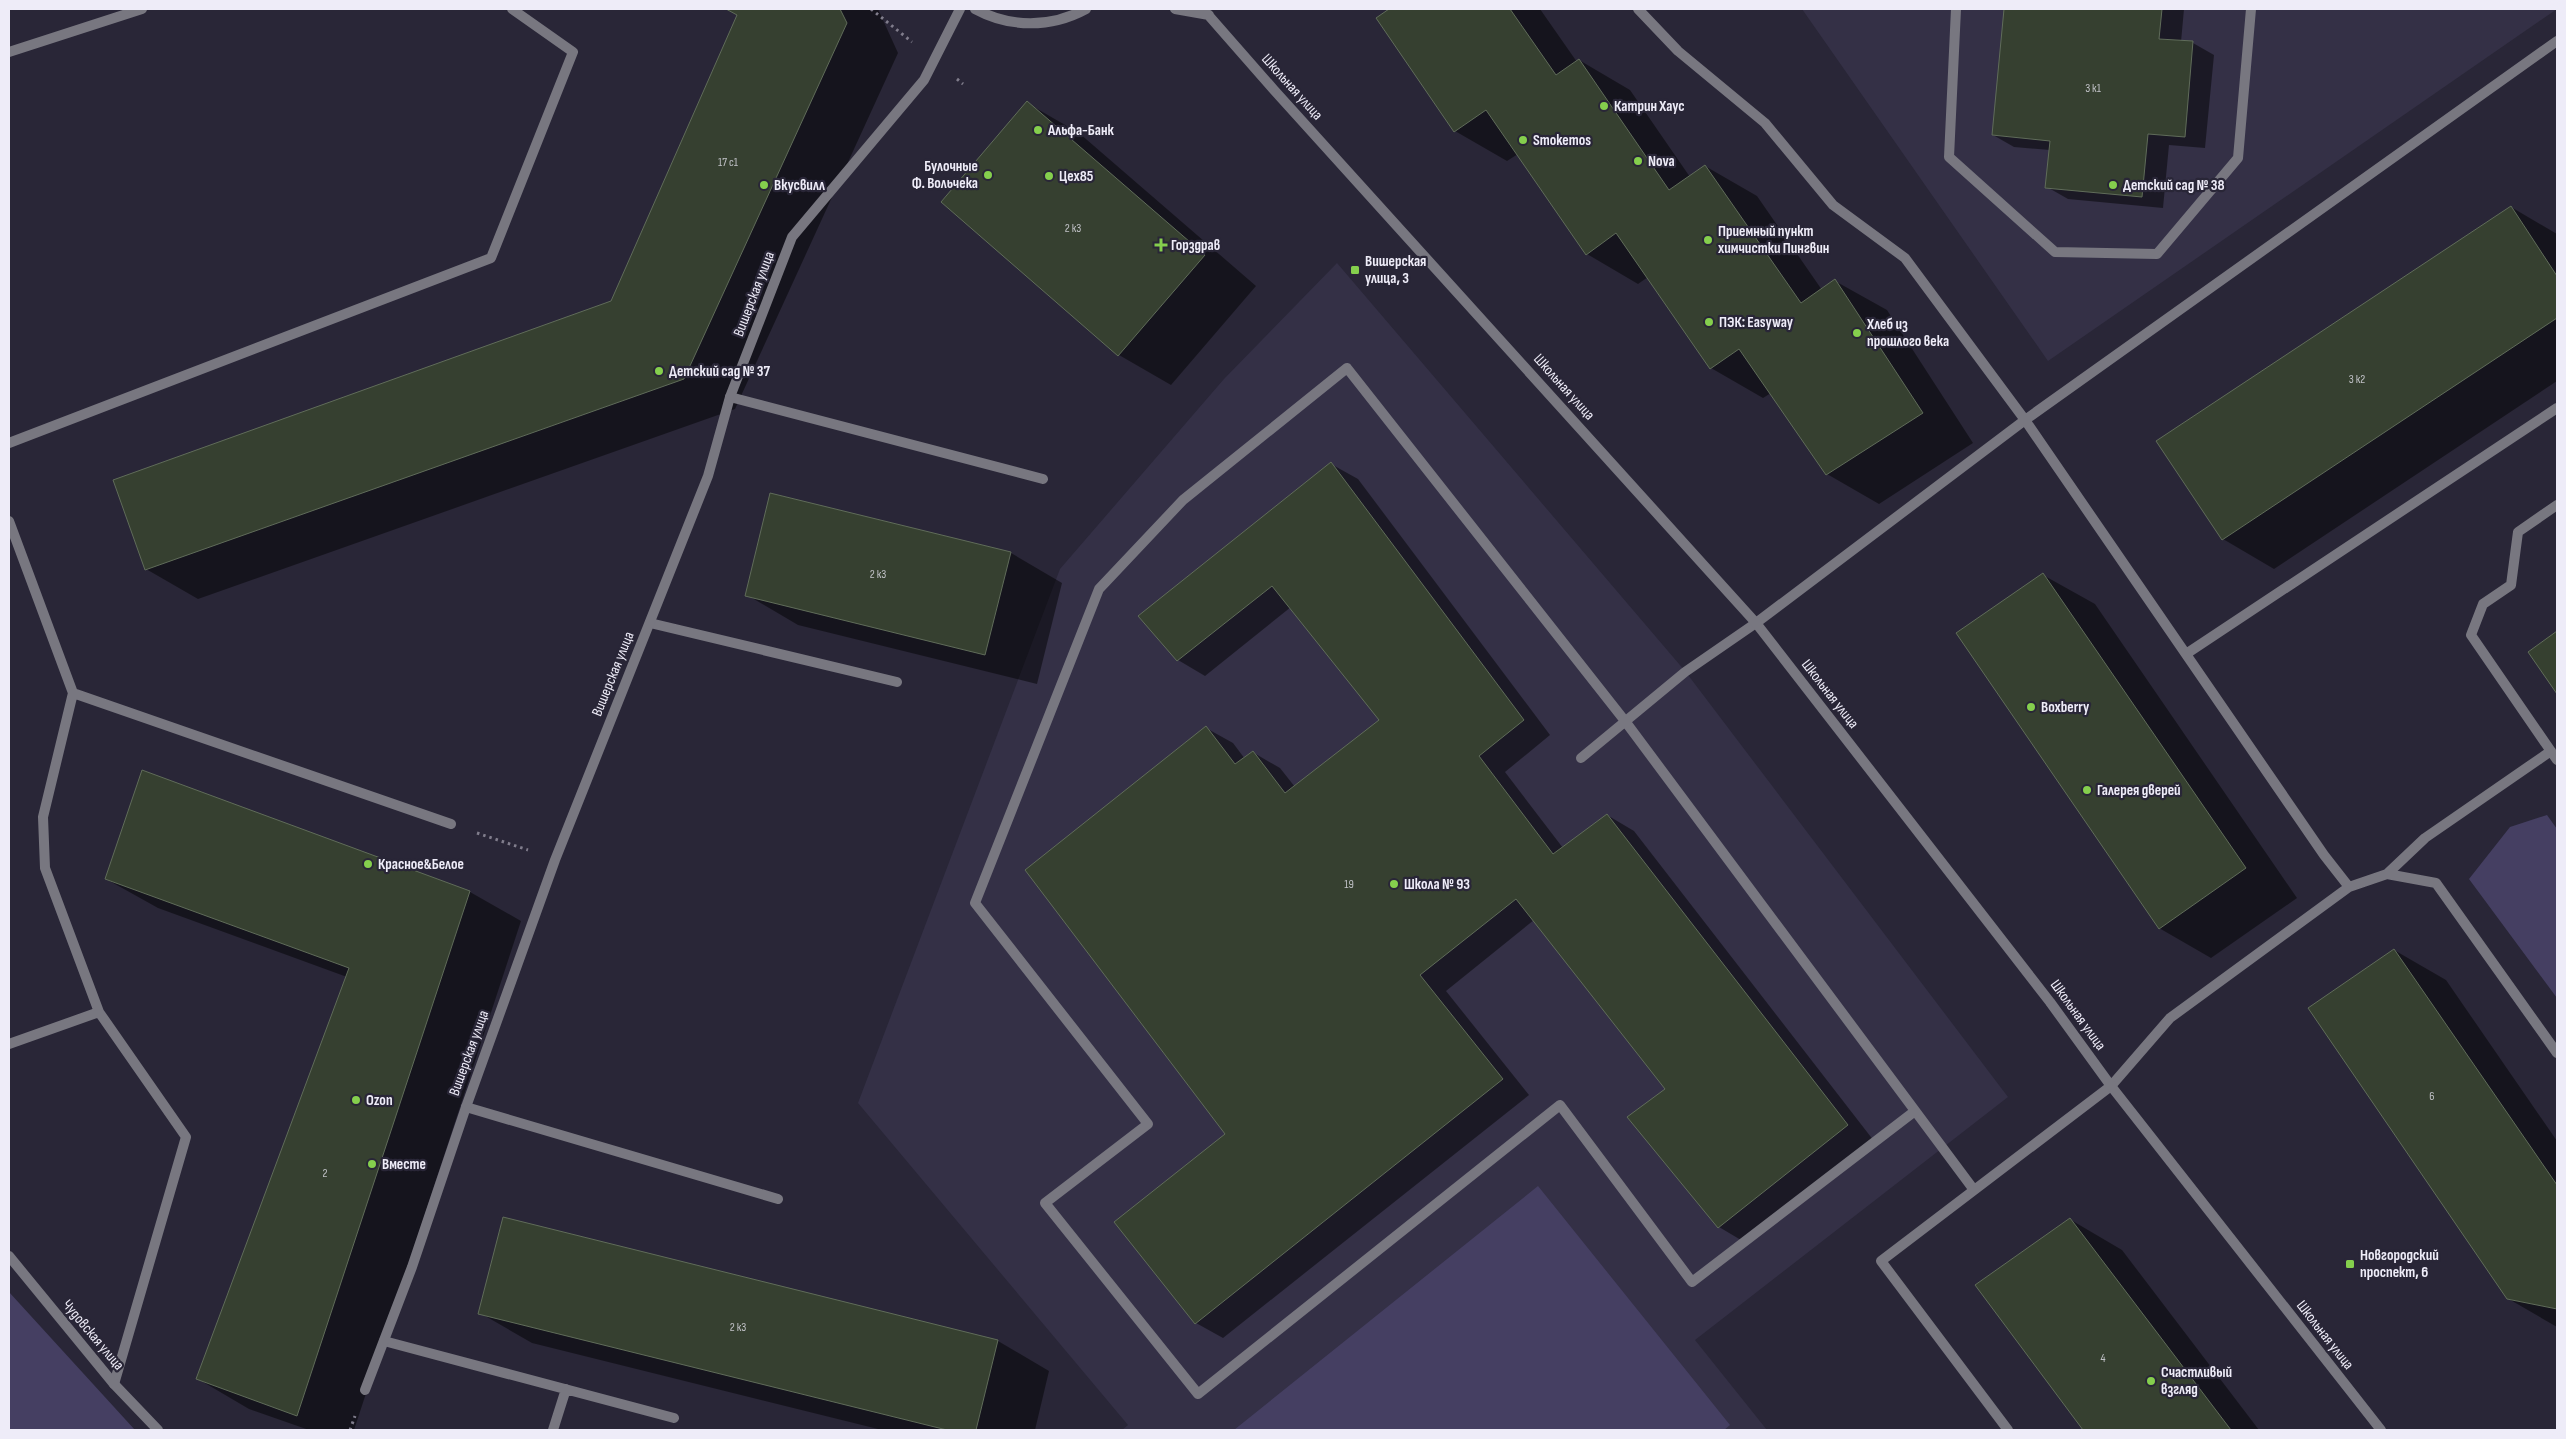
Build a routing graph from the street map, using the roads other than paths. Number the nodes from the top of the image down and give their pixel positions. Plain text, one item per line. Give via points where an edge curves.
1 (142, 9) edge
2 (512, 9) edge
3 (960, 9) edge
4 (975, 9) edge
5 (1086, 9) edge
6 (1175, 9) edge
7 (1638, 9) edge
8 (1956, 9) edge
9 (2251, 9) edge
10 (1206, 12) edge
11 (2557, 41) edge
12 (9, 52) edge
13 (730, 397) junction
14 (2557, 408) edge
15 (2025, 420) junction
16 (9, 442) edge
17 (1043, 479) dead end
18 (2557, 505) edge
19 (9, 520) edge
20 (650, 623) junction
21 (1756, 623) junction
22 (2186, 654) junction
23 (897, 682) dead end
24 (74, 693) junction
25 (1625, 721) junction
26 (2551, 751) junction
27 (1581, 758) dead end
28 (2557, 760) edge
29 (452, 824) road end
30 (2387, 874) junction
31 (2349, 887) junction
32 (99, 1012) junction
33 (9, 1044) edge
34 (2557, 1053) edge
35 (2111, 1086) junction
36 (466, 1107) junction
37 (1914, 1111) junction
38 (1974, 1190) junction
39 (778, 1199) dead end
40 (9, 1256) edge
41 (384, 1341) junction
42 (114, 1384) junction
43 (566, 1389) junction
44 (365, 1390) dead end
45 (674, 1418) dead end
46 (158, 1430) edge
47 (552, 1430) edge
48 (2008, 1430) edge
49 (2381, 1430) edge

1 - 12 street
2 - 16 street via 573,52 490,258
3 - 13 street, Вишерская улица via 924,80 792,237
4 - 5 street via 989,17 1017,24 1045,24
6 - 10 street, Школьная улица
7 - 15 street via 1678,51 1766,123 1833,205 1905,258
8 - 9 street via 1948,157 2055,252 2158,254 2238,158
10 - 21 street, Школьная улица
11 - 15 street
13 - 17 street
13 - 20 street, Вишерская улица via 708,476
14 - 22 street
15 - 21 street
15 - 22 street
18 - 26 street via 2518,532 2511,585 2483,604 2470,635
19 - 24 street
20 - 23 street
20 - 36 street, Вишерская улица via 555,860
21 - 25 street via 1686,672
21 - 35 street, Школьная улица via 2050,1002
22 - 31 street
24 - 29 street
24 - 32 street via 43,817 45,868
25 - 27 street
25 - 37 street
25 - 37 street via 1347,368 1183,500 1100,589 975,903 1148,1124 1046,1203 1198,1394 1560,1106 1692,1282
26 - 28 street
26 - 30 street via 2425,838
30 - 31 street
30 - 34 street via 2436,883
31 - 35 street via 2170,1018
32 - 33 street
32 - 42 street via 186,1137
35 - 38 street
35 - 49 street, Школьная улица
36 - 39 street
36 - 41 street, Вишерская улица
37 - 38 street
38 - 48 street via 1882,1261
40 - 42 street, Чудовская улица
41 - 43 street
41 - 44 street, Вишерская улица
42 - 46 street, Чудовская улица
43 - 45 street
43 - 47 street

